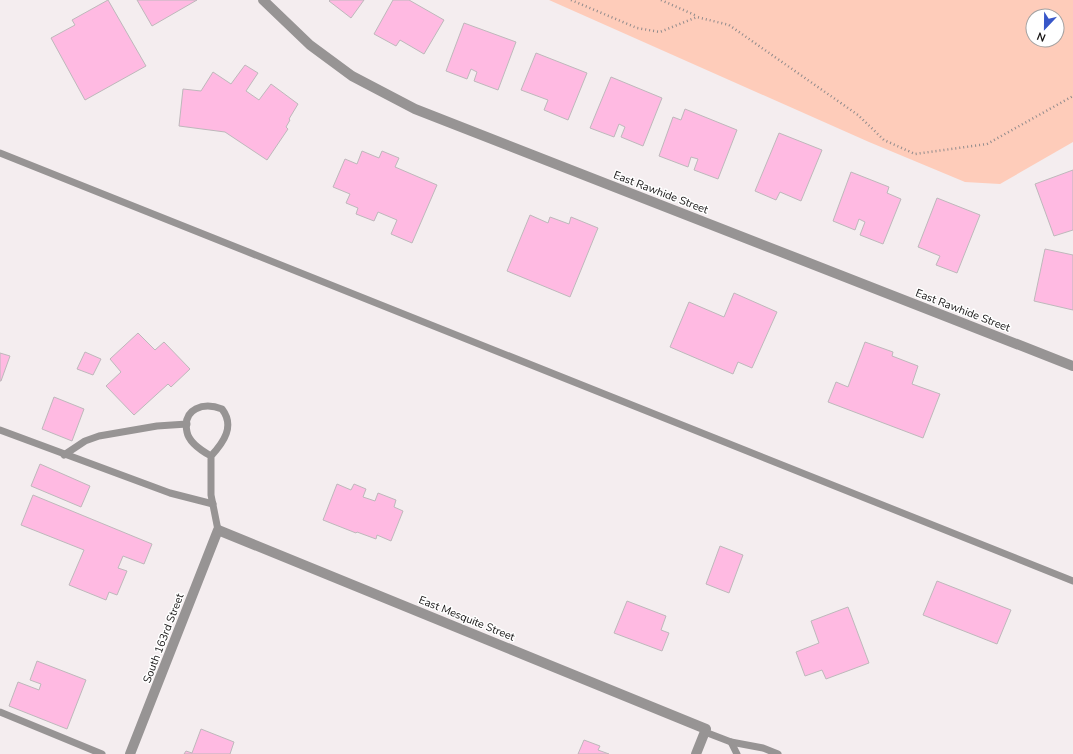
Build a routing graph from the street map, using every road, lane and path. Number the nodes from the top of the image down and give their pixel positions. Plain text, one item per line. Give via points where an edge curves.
1 (263, 0) edge
2 (571, 0) edge
3 (661, 0) edge
4 (697, 17) junction
5 (1073, 96) edge
6 (0, 153) edge
7 (1073, 366) edge
8 (187, 424) junction
9 (0, 430) edge
10 (64, 455) junction
11 (211, 456) junction
12 (213, 504) junction
13 (218, 530) junction
14 (1073, 580) edge
15 (0, 712) edge
16 (706, 730) junction
17 (731, 742) junction
18 (102, 754) edge
19 (130, 754) edge
20 (696, 754) edge
21 (737, 754) edge
22 (778, 754) edge

1 - 7 street, East Rawhide Street via 310,45 352,76 415,109
2 - 4 path via 637,28 660,32
3 - 4 path
4 - 5 path via 729,25 858,115 884,140 915,154 987,144
6 - 14 lane
8 - 10 lane via 99,436 85,441
8 - 11 lane via 187,433 191,440 200,450
8 - 11 lane via 195,408 205,406 222,409 229,423 227,432 221,445
9 - 10 lane
10 - 12 lane via 170,493
11 - 12 lane
12 - 13 lane
13 - 16 street, East Mesquite Street
13 - 19 street, South 163rd Street
15 - 18 lane
16 - 17 lane
16 - 20 street
17 - 21 lane
17 - 22 lane via 763,748

